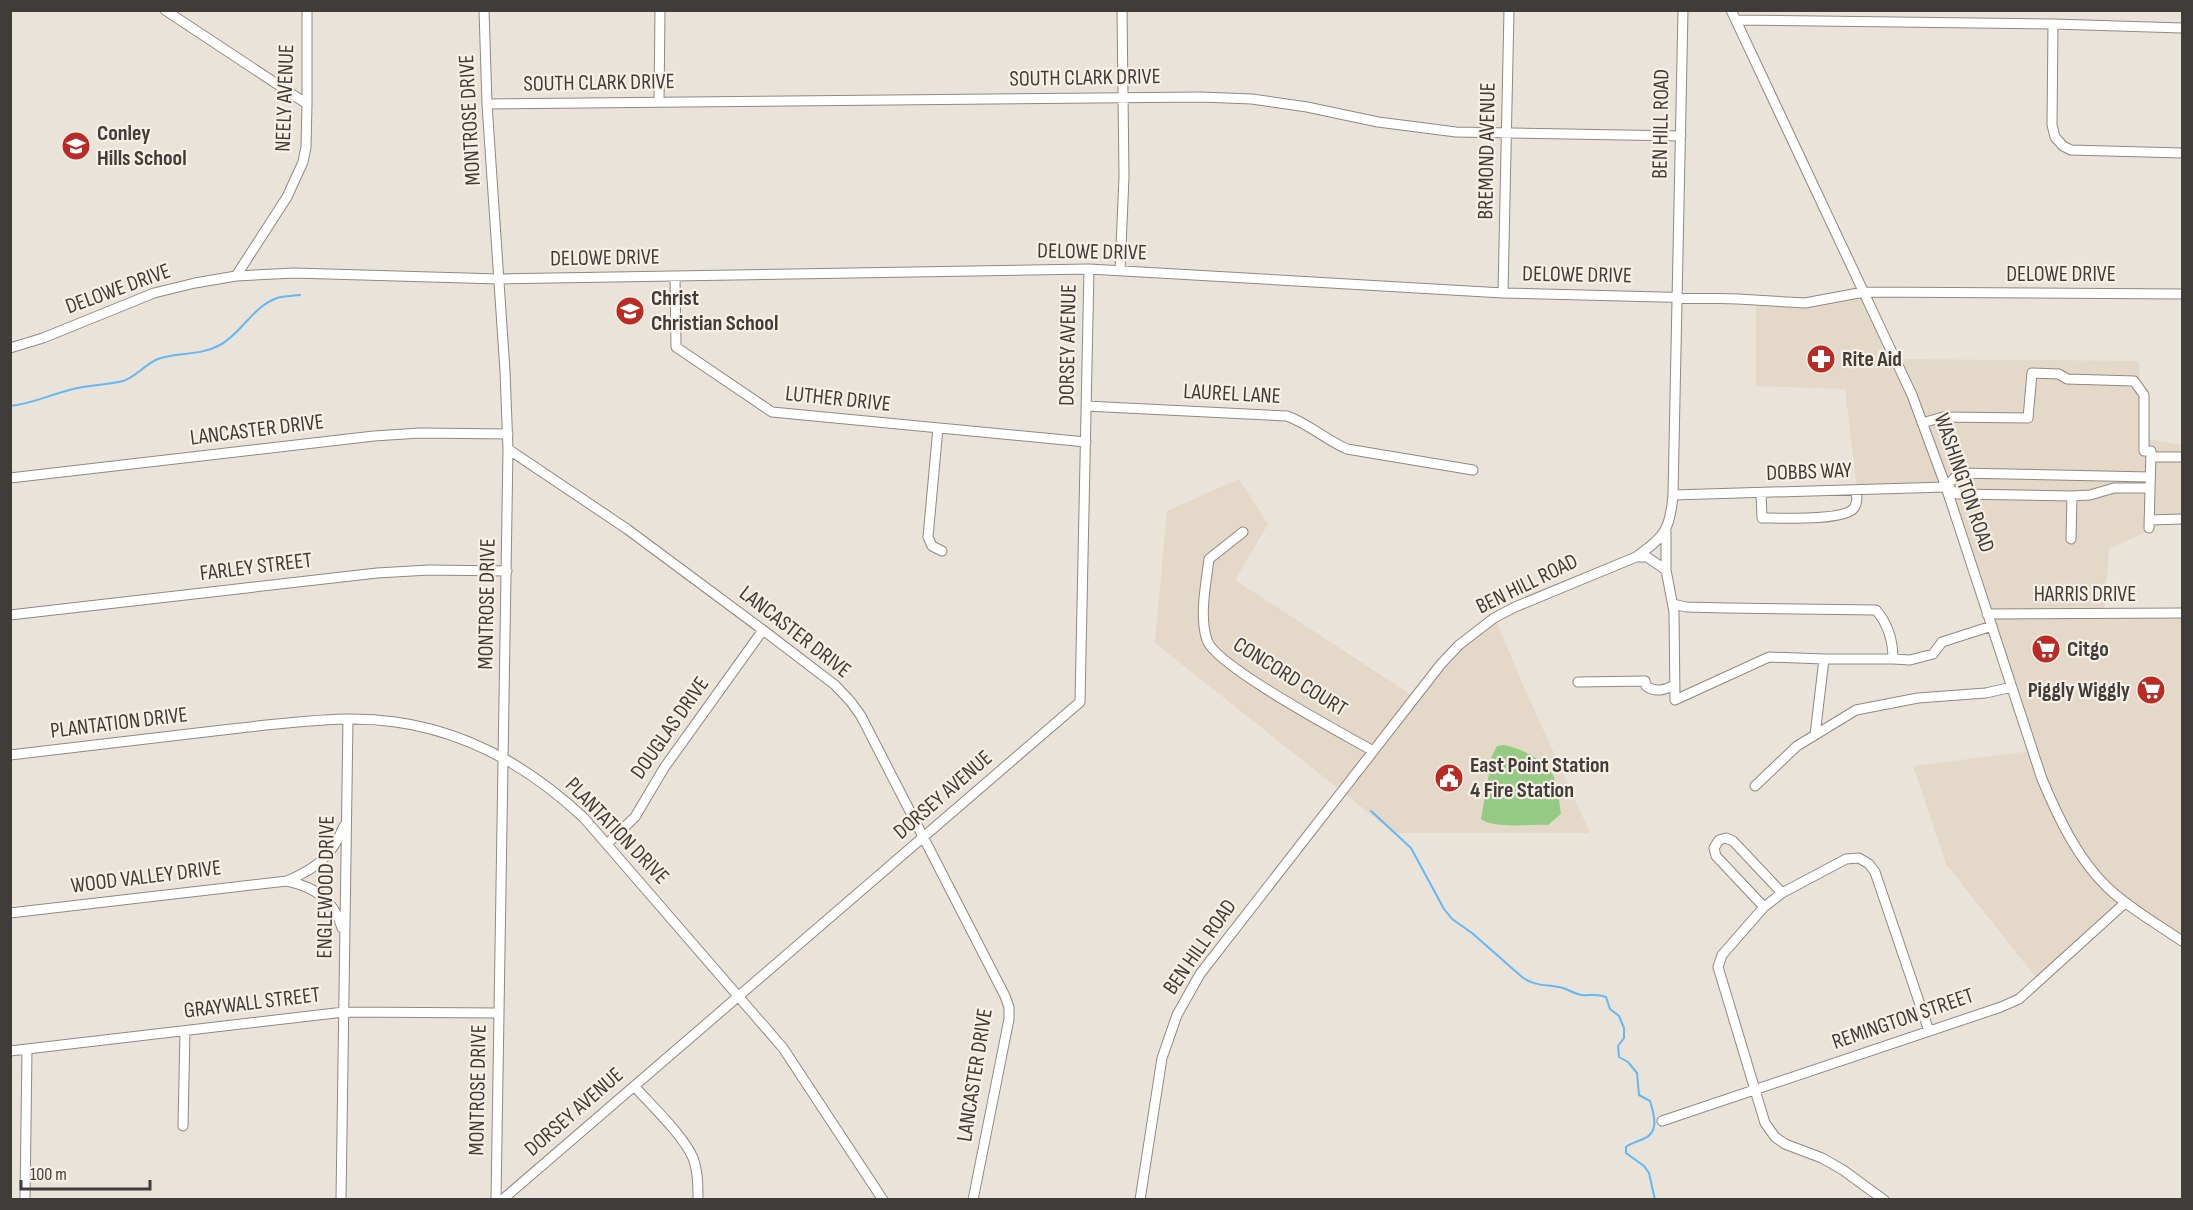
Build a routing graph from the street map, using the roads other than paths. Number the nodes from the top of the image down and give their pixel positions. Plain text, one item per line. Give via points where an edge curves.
1 (165, 10) edge
2 (308, 10) edge
3 (484, 10) edge
4 (660, 10) edge
5 (1122, 10) edge
6 (1509, 10) edge
7 (1683, 10) edge
8 (1731, 10) edge
9 (1736, 20) junction
10 (2053, 24) junction
11 (2182, 28) edge
12 (1123, 97) junction
13 (659, 102) junction
14 (307, 104) junction
15 (487, 104) junction
16 (1506, 133) junction
17 (1681, 136) junction
18 (2182, 153) edge
19 (1089, 269) junction
20 (1120, 270) junction
21 (236, 276) junction
22 (675, 276) junction
23 (499, 279) junction
24 (1864, 292) junction
25 (1503, 293) junction
26 (2182, 294) edge
27 (1677, 297) junction
28 (10, 348) edge
29 (1086, 406) junction
30 (1922, 423) junction
31 (938, 428) junction
32 (508, 434) junction
33 (1086, 442) junction
34 (508, 449) junction
35 (2151, 457) junction
36 (2182, 457) edge
37 (1473, 470) dead end
38 (2150, 477) junction
39 (10, 478) edge
40 (1946, 487) junction
41 (2150, 488) junction
42 (1856, 490) junction
43 (1761, 493) junction
44 (1673, 495) junction
45 (2072, 496) junction
46 (2182, 519) edge
47 (1666, 531) junction
48 (1243, 532) dead end
49 (2072, 538) dead end
50 (942, 551) dead end
51 (1636, 557) junction
52 (1666, 570) junction
53 (507, 571) junction
54 (1673, 604) junction
55 (2182, 613) edge
56 (1988, 614) junction
57 (10, 615) edge
58 (1992, 626) junction
59 (763, 630) junction
60 (1824, 659) junction
61 (1893, 659) junction
62 (1578, 682) dead end
63 (1675, 686) junction
64 (2012, 687) junction
65 (348, 719) junction
66 (1815, 735) junction
67 (1374, 751) junction
68 (10, 756) edge
69 (503, 758) junction
70 (1755, 786) dead end
71 (346, 820) junction
72 (923, 837) junction
73 (607, 844) junction
74 (287, 881) junction
75 (1782, 893) junction
76 (2126, 903) junction
77 (1764, 907) junction
78 (10, 913) edge
79 (2182, 941) edge
80 (345, 967) junction
81 (739, 996) junction
82 (344, 1012) junction
83 (499, 1013) junction
84 (185, 1030) junction
85 (1929, 1031) junction
86 (27, 1049) junction
87 (10, 1051) edge
88 (634, 1086) junction
89 (1756, 1089) junction
90 (1662, 1121) dead end
91 (183, 1126) dead end
92 (25, 1200) edge
93 (341, 1200) edge
94 (496, 1200) edge
95 (502, 1200) edge
96 (698, 1200) edge
97 (883, 1200) edge
98 (973, 1200) edge
99 (1140, 1200) edge
100 (1884, 1200) edge

1 - 14 street
2 - 14 street, NEELY AVENUE
3 - 15 street, MONTROSE DRIVE
4 - 13 street
5 - 12 street
6 - 16 street, BREMOND AVENUE
7 - 17 street, BEN HILL ROAD
8 - 9 street, WASHINGTON ROAD
9 - 10 street
9 - 24 street, WASHINGTON ROAD
10 - 11 street
10 - 18 street via 2055,137 2064,146 2081,152
12 - 13 street, SOUTH CLARK DRIVE
12 - 16 street, SOUTH CLARK DRIVE via 1252,99 1413,128
12 - 20 street
13 - 15 street, SOUTH CLARK DRIVE
14 - 21 street, NEELY AVENUE via 306,147 297,179
15 - 23 street, MONTROSE DRIVE
16 - 17 street, SOUTH CLARK DRIVE
16 - 25 street, BREMOND AVENUE
17 - 27 street, BEN HILL ROAD
19 - 20 street, DELOWE DRIVE
19 - 22 street, DELOWE DRIVE
19 - 29 street, DORSEY AVENUE
20 - 25 street, DELOWE DRIVE
21 - 23 street, DELOWE DRIVE via 294,273
21 - 28 street, DELOWE DRIVE via 154,293
22 - 23 street, DELOWE DRIVE
22 - 31 street, LUTHER DRIVE via 676,347 772,412
23 - 32 street, MONTROSE DRIVE
24 - 26 street, DELOWE DRIVE
24 - 27 street, DELOWE DRIVE via 1805,303
24 - 30 street, WASHINGTON ROAD
25 - 27 street, DELOWE DRIVE
27 - 44 street, BEN HILL ROAD
29 - 33 street, DORSEY AVENUE
29 - 37 street, LAUREL LANE via 1287,416 1347,449
30 - 35 street via 1943,417 2028,418 2032,374 2134,381 2144,395 2144,451 2151,451
30 - 40 street, WASHINGTON ROAD
31 - 33 street, LUTHER DRIVE
31 - 50 street via 928,537 932,546
32 - 34 street, MONTROSE DRIVE
32 - 39 street, LANCASTER DRIVE via 374,436
33 - 72 street, DORSEY AVENUE via 1080,702
34 - 53 street, MONTROSE DRIVE
34 - 59 street, LANCASTER DRIVE via 627,529
35 - 36 street
35 - 38 street
38 - 40 street via 1959,473
38 - 41 street
40 - 42 street, DOBBS WAY
40 - 45 street via 1958,494
40 - 56 street, WASHINGTON ROAD
41 - 45 street via 2114,488
41 - 46 street via 2149,524
42 - 43 street, DOBBS WAY
42 - 43 street via 1853,510 1841,516 1762,518
43 - 44 street, DOBBS WAY
44 - 47 street, BEN HILL ROAD
45 - 49 street
47 - 51 street, BEN HILL ROAD
47 - 52 street
48 - 67 street, CONCORD COURT via 1209,559 1204,618 1207,643 1267,690
51 - 52 street via 1647,557
51 - 67 street, BEN HILL ROAD via 1515,607 1480,628 1441,664
52 - 54 street
53 - 57 street, FARLEY STREET via 377,573
53 - 69 street, MONTROSE DRIVE
54 - 61 street via 1876,610 1887,628
54 - 63 street
55 - 56 street, HARRIS DRIVE
56 - 58 street, WASHINGTON ROAD
58 - 61 street via 1942,642 1933,654 1910,660
58 - 64 street, WASHINGTON ROAD
59 - 72 street, LANCASTER DRIVE via 851,702
59 - 73 street, DOUGLAS DRIVE via 664,768 635,817
60 - 61 street
60 - 63 street via 1769,657 1675,700
60 - 66 street
62 - 63 street via 1645,681 1646,686 1656,691
64 - 66 street via 1856,710
64 - 76 street, WASHINGTON ROAD via 2054,808 2089,867
65 - 68 street, PLANTATION DRIVE
65 - 69 street, PLANTATION DRIVE via 427,728
65 - 71 street, ENGLEWOOD DRIVE
66 - 70 street via 1797,746
67 - 99 street, BEN HILL ROAD via 1200,974 1177,1015 1162,1058
69 - 73 street, PLANTATION DRIVE via 560,795
69 - 83 street, MONTROSE DRIVE
71 - 74 street, WOOD VALLEY DRIVE via 337,843 324,859
71 - 80 street, ENGLEWOOD DRIVE
72 - 81 street, DORSEY AVENUE
72 - 98 street, LANCASTER DRIVE via 1009,1007
73 - 81 street, PLANTATION DRIVE
74 - 78 street, WOOD VALLEY DRIVE
74 - 80 street, WOOD VALLEY DRIVE via 314,889 333,907 342,929
75 - 77 street
75 - 77 street via 1733,841 1719,840 1714,848 1716,856
75 - 85 street via 1846,859 1859,858 1869,864
76 - 79 street, WASHINGTON ROAD
76 - 85 street, REMINGTON STREET via 2019,999
77 - 89 street via 1722,955 1718,966
80 - 82 street, ENGLEWOOD DRIVE
81 - 88 street, DORSEY AVENUE
81 - 97 street, PLANTATION DRIVE via 783,1048
82 - 83 street, GRAYWALL STREET
82 - 84 street, GRAYWALL STREET
82 - 93 street, ENGLEWOOD DRIVE
83 - 94 street, MONTROSE DRIVE
84 - 86 street, GRAYWALL STREET
84 - 91 street
85 - 89 street, REMINGTON STREET
86 - 87 street, GRAYWALL STREET
86 - 92 street
88 - 95 street, DORSEY AVENUE
88 - 96 street via 692,1157
89 - 90 street, REMINGTON STREET
89 - 100 street via 1765,1124 1775,1137 1843,1170

